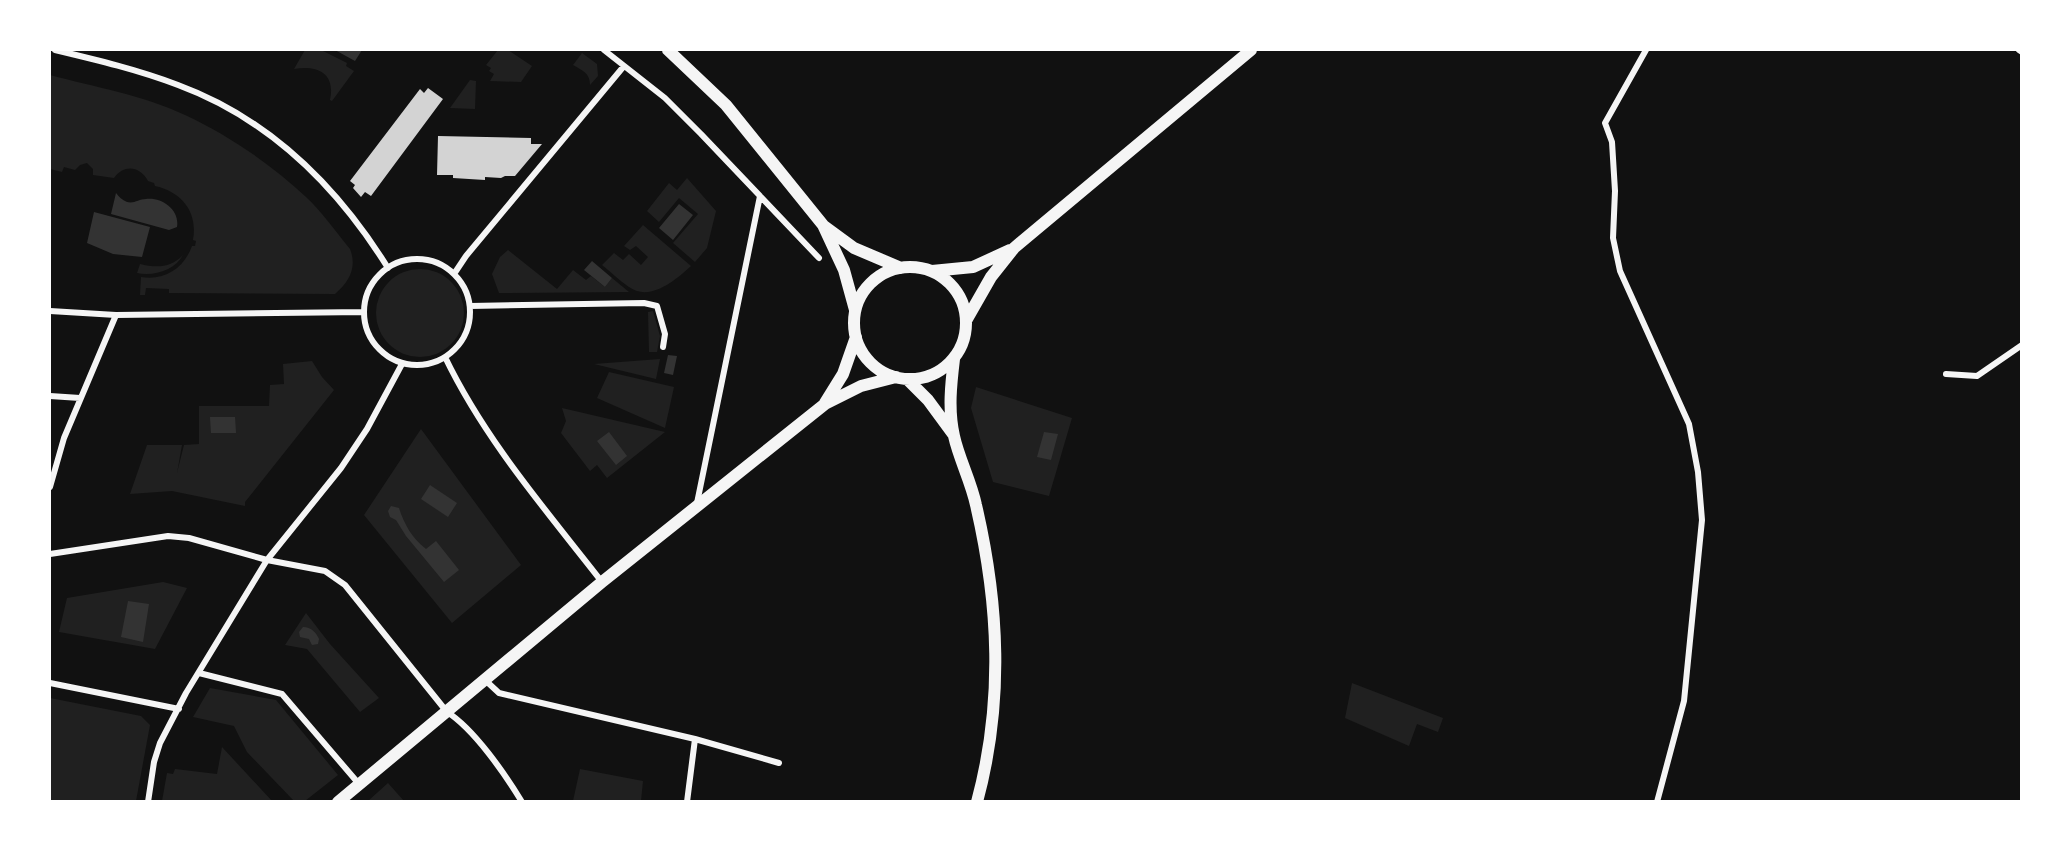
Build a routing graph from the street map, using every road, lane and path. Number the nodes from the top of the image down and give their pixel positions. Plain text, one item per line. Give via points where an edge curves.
1 (55, 50) edge
2 (604, 50) edge
3 (668, 50) edge
4 (1251, 50) edge
5 (1646, 50) edge
6 (624, 66) junction
7 (760, 195) junction
8 (823, 225) junction
9 (1014, 248) junction
10 (819, 258) dead end
11 (901, 267) junction
12 (388, 268) junction
13 (932, 271) junction
14 (454, 274) junction
15 (470, 306) junction
16 (50, 311) edge
17 (855, 311) junction
18 (364, 312) junction
19 (116, 315) junction
20 (967, 319) junction
21 (856, 337) junction
22 (2022, 345) edge
23 (663, 347) dead end
24 (445, 357) junction
25 (954, 359) junction
26 (402, 363) junction
27 (1946, 374) dead end
28 (901, 378) junction
29 (50, 396) edge
30 (80, 398) junction
31 (825, 404) junction
32 (953, 435) junction
33 (50, 487) edge
34 (696, 508) junction
35 (50, 554) edge
36 (267, 560) junction
37 (602, 582) junction
38 (198, 673) junction
39 (485, 680) junction
40 (50, 683) edge
41 (179, 709) junction
42 (447, 712) junction
43 (695, 739) junction
44 (779, 763) dead end
45 (359, 784) junction
46 (148, 801) edge
47 (338, 801) edge
48 (522, 801) edge
49 (687, 801) edge
50 (977, 801) edge
51 (1656, 801) edge

1 - 12 street via 180,85 219,103 277,139 331,189
2 - 6 street
3 - 8 main road via 726,105
4 - 9 main road
5 - 51 street via 1605,123 1612,142 1613,238 1620,271 1689,424 1702,520 1684,701
6 - 7 street via 665,98
6 - 14 street
7 - 10 street
7 - 34 street
8 - 11 main road via 854,248
8 - 17 main road via 844,270
9 - 13 main road via 972,267
9 - 20 main road via 991,277
11 - 13 main road
11 - 17 main road via 872,283
12 - 14 street via 404,261 422,260 440,264
12 - 18 street via 375,279
13 - 20 main road via 956,290
14 - 15 street via 465,289
15 - 23 street via 644,303 657,306 665,334
15 - 24 street via 465,335
16 - 19 street
17 - 21 main road
18 - 19 street
18 - 26 street via 375,345
19 - 30 street
20 - 25 main road via 962,347
21 - 28 main road via 875,367
21 - 31 main road via 843,374
22 - 27 street via 1977,376
24 - 26 street via 419,365
24 - 37 street via 472,408 510,464
25 - 28 main road via 933,374
25 - 32 main road via 950,395
26 - 36 street via 360,439
28 - 31 main road via 861,386
28 - 32 main road via 928,399
29 - 30 street
30 - 33 street
31 - 34 main road
32 - 50 main road via 976,503 991,580 996,641 994,717
34 - 37 main road
35 - 36 street via 168,536 189,538
36 - 38 street
36 - 42 street via 325,571 345,585
37 - 39 main road
38 - 41 street
38 - 45 street via 282,694
39 - 42 main road
39 - 43 street via 499,693
40 - 41 street
41 - 46 street via 160,743
42 - 45 main road
42 - 48 street via 460,721
43 - 44 street
43 - 49 street
45 - 47 main road

